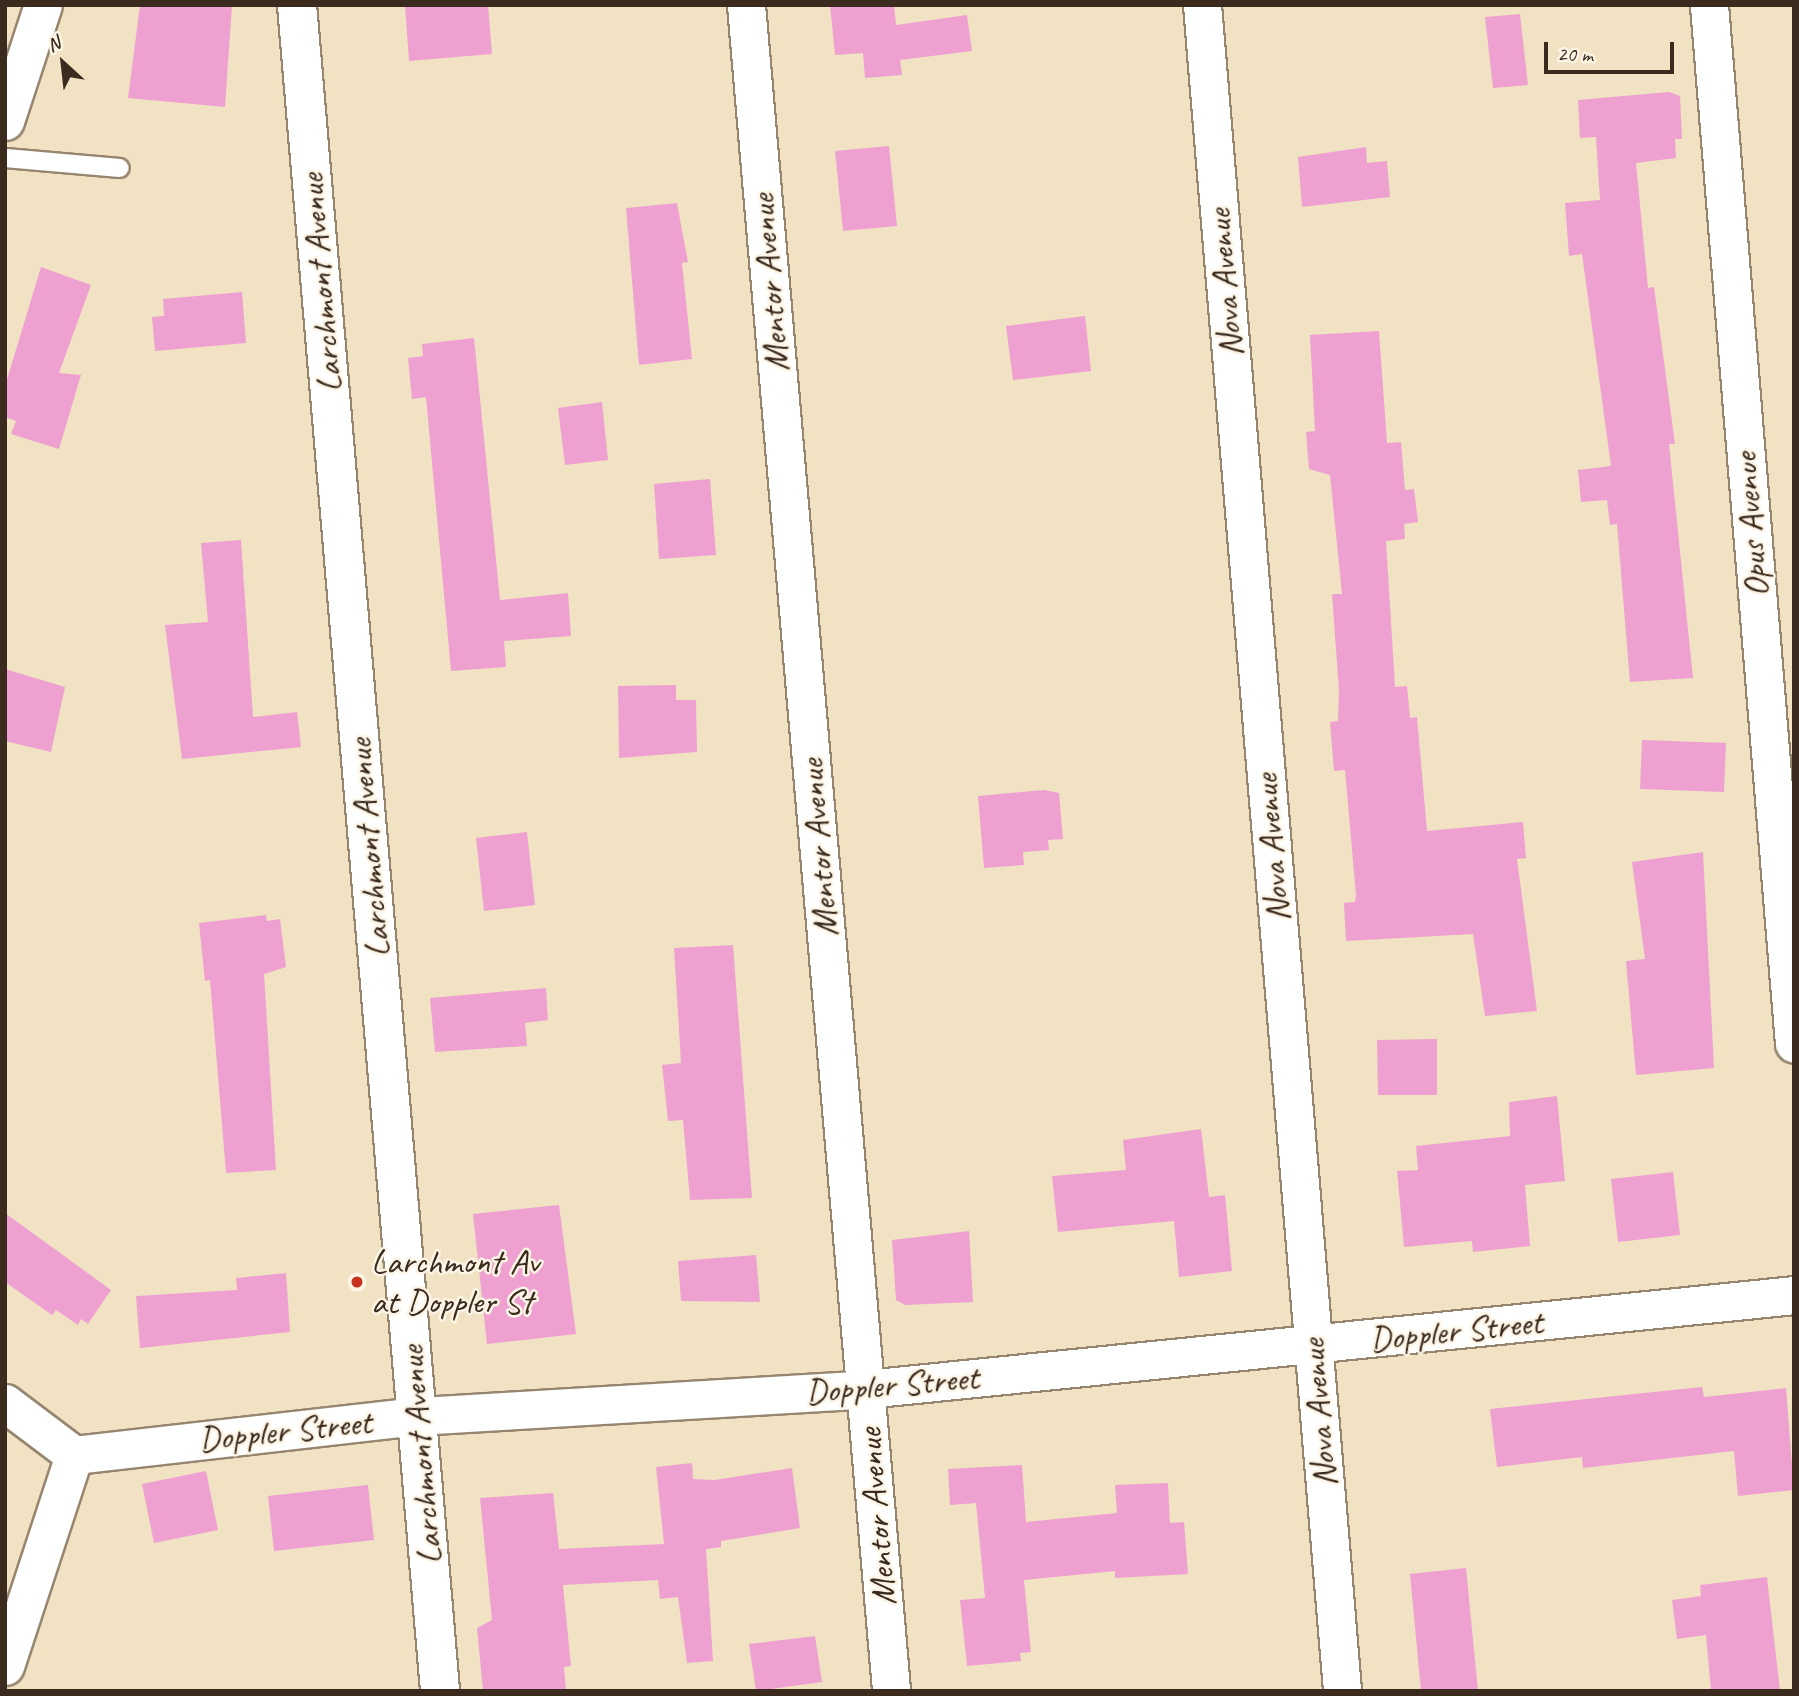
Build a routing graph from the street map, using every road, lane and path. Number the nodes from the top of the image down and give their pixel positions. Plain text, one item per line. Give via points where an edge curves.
1 (43, 5) edge
2 (297, 5) edge
3 (746, 5) edge
4 (1202, 5) edge
5 (1709, 5) edge
6 (5, 121) edge
7 (5, 158) edge
8 (120, 168) dead end
9 (1794, 1044) edge
10 (1794, 1295) edge
11 (1313, 1346) junction
12 (866, 1389) junction
13 (5, 1404) edge
14 (418, 1416) junction
15 (74, 1455) junction
16 (5, 1666) edge
17 (440, 1691) edge
18 (891, 1691) edge
19 (1342, 1691) edge

1 - 6 street
2 - 14 street, Larchmont Avenue
3 - 12 street, Mentor Avenue
4 - 11 street, Nova Avenue
5 - 9 street, Opus Avenue
7 - 8 lane
10 - 11 street, Doppler Street
11 - 12 street, Doppler Street
11 - 19 street, Nova Avenue
12 - 14 street, Doppler Street
12 - 18 street, Mentor Avenue
13 - 15 street
14 - 15 street, Doppler Street
14 - 17 street, Larchmont Avenue
15 - 16 street

